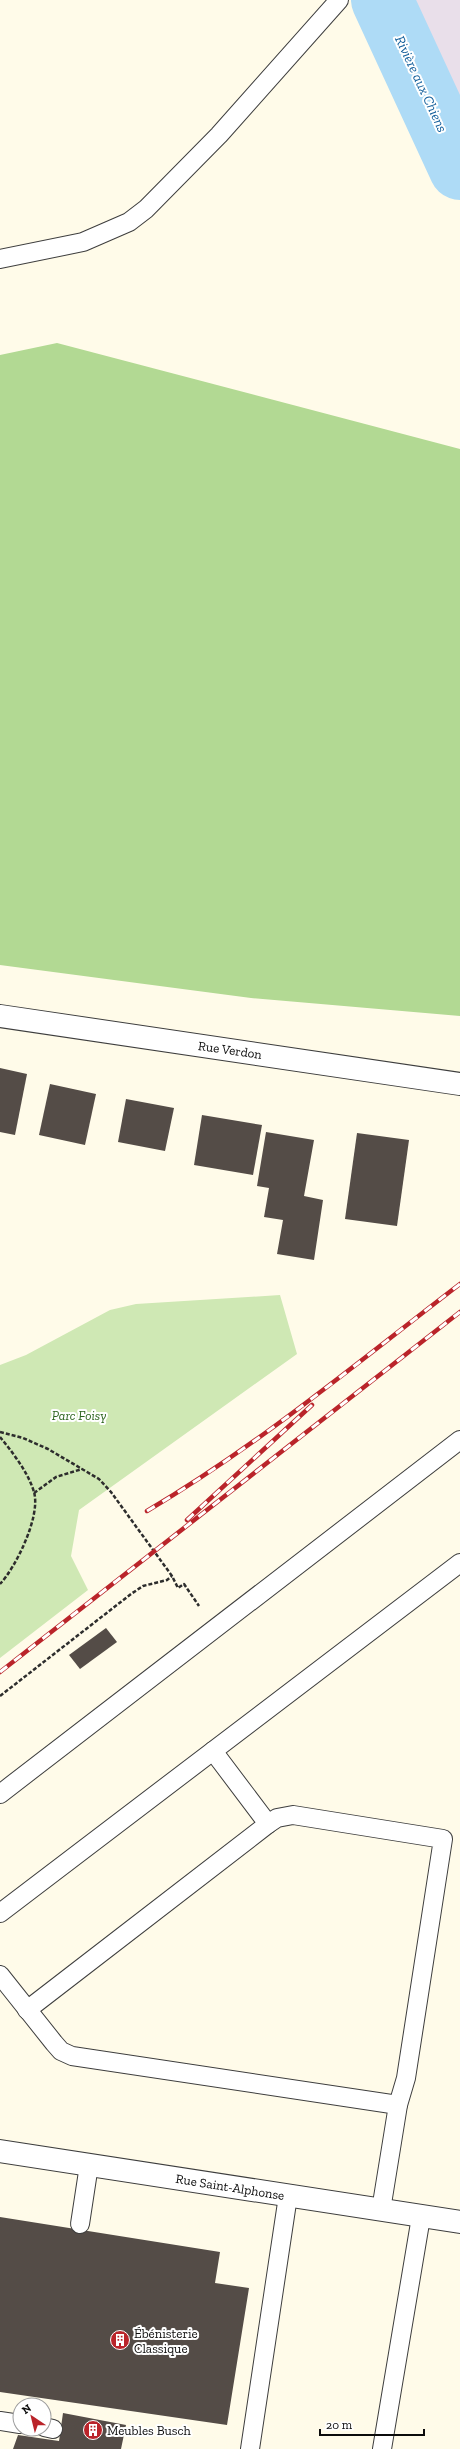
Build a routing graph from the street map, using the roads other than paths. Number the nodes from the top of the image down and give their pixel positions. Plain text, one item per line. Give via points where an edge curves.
1 (338, 2) edge
2 (0, 259) edge
3 (0, 1016) edge
4 (460, 1084) edge
5 (460, 1440) edge
6 (460, 1562) edge
7 (213, 1751) junction
8 (0, 1794) edge
9 (268, 1824) junction
10 (0, 1913) edge
11 (0, 1975) edge
12 (27, 2010) junction
13 (398, 2105) junction
14 (0, 2151) edge
15 (89, 2165) junction
16 (288, 2196) junction
17 (381, 2210) junction
18 (421, 2217) junction
19 (460, 2222) edge
20 (80, 2224) dead end
21 (0, 2421) edge
22 (12, 2423) edge
23 (250, 2449) edge
24 (382, 2449) edge

1 - 2 lane via 219,135 146,209 129,222 83,242
3 - 4 street, Rue Verdon
5 - 8 lane
6 - 7 lane
7 - 9 lane
7 - 10 lane
9 - 12 lane
9 - 13 lane via 277,1818 293,1815 443,1839 406,2078
11 - 12 lane
12 - 13 lane via 54,2043 72,2056
13 - 17 lane
14 - 15 street, Rue Saint-Alphonse
15 - 16 street, Rue Saint-Alphonse
15 - 20 lane
16 - 17 street, Rue Saint-Alphonse
16 - 23 lane
17 - 18 street, Rue Saint-Alphonse
18 - 19 street, Rue Saint-Alphonse
18 - 24 lane
21 - 22 lane

